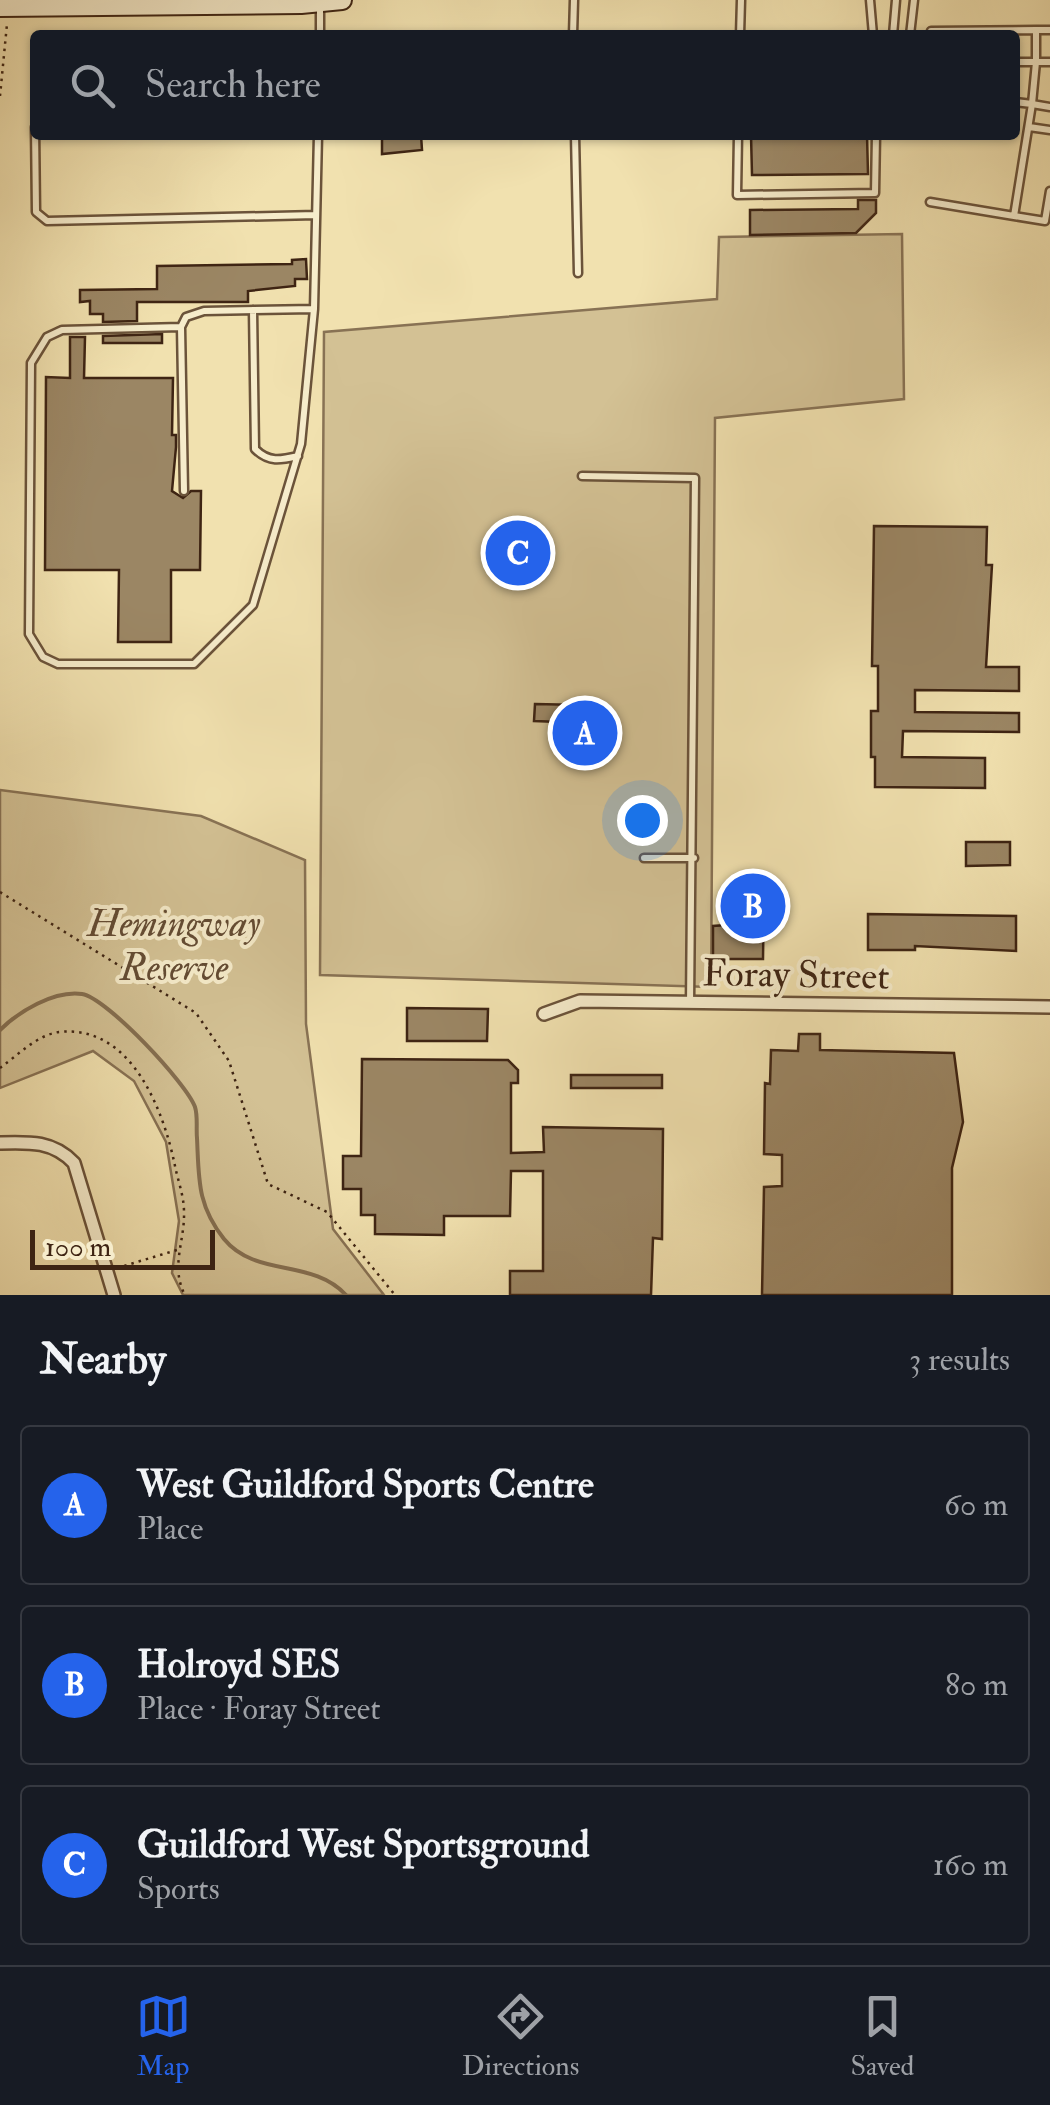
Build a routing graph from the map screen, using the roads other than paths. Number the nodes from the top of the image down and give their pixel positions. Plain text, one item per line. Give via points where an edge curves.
1 (342, 0) edge
2 (574, 0) edge
3 (741, 0) edge
4 (870, 0) edge
5 (896, 0) edge
6 (914, 0) edge
7 (320, 3) junction
8 (4, 7) edge
9 (320, 30) edge
10 (574, 30) edge
11 (740, 30) edge
12 (872, 30) edge
13 (893, 30) edge
14 (911, 30) edge
15 (1036, 30) junction
16 (1050, 30) edge
17 (1020, 31) edge
18 (1020, 62) edge
19 (1036, 62) junction
20 (1050, 62) edge
21 (1020, 103) edge
22 (1032, 104) junction
23 (1050, 107) edge
24 (1029, 127) junction
25 (1050, 130) edge
26 (35, 140) edge
27 (318, 140) edge
28 (575, 140) edge
29 (738, 140) edge
30 (876, 140) edge
31 (1050, 192) edge
32 (930, 202) dead end
33 (316, 215) junction
34 (1014, 216) junction
35 (578, 273) dead end
36 (314, 309) junction
37 (253, 310) junction
38 (181, 327) junction
39 (298, 456) junction
40 (582, 476) dead end
41 (184, 491) dead end
42 (644, 858) dead end
43 (694, 858) junction
44 (690, 1004) junction
45 (1050, 1008) edge
46 (544, 1014) dead end
47 (1, 1143) edge
48 (114, 1295) edge

1 - 7 street
2 - 10 lane
3 - 11 lane
4 - 12 lane
5 - 13 lane
6 - 14 lane
7 - 8 street
7 - 9 lane
15 - 16 lane
15 - 17 lane
15 - 19 lane
18 - 19 lane
19 - 20 lane
19 - 22 lane
21 - 22 lane
22 - 23 lane
22 - 24 lane
24 - 25 lane
24 - 34 lane
26 - 33 lane via 36,212 48,221
27 - 33 lane
28 - 35 lane
29 - 30 lane via 737,194 876,194
31 - 34 lane via 1045,221
32 - 34 lane
33 - 36 lane
36 - 37 lane
36 - 39 lane
37 - 38 lane via 204,311 186,317
37 - 39 lane via 255,450 278,460
38 - 39 lane via 62,330 37,348 31,363 29,634 42,658 58,664 194,664 254,605
38 - 41 lane
40 - 43 lane via 694,478
42 - 43 lane
43 - 44 lane
44 - 45 street, Foray Street
44 - 46 street, Foray Street via 580,1001
47 - 48 street via 42,1143 74,1164

